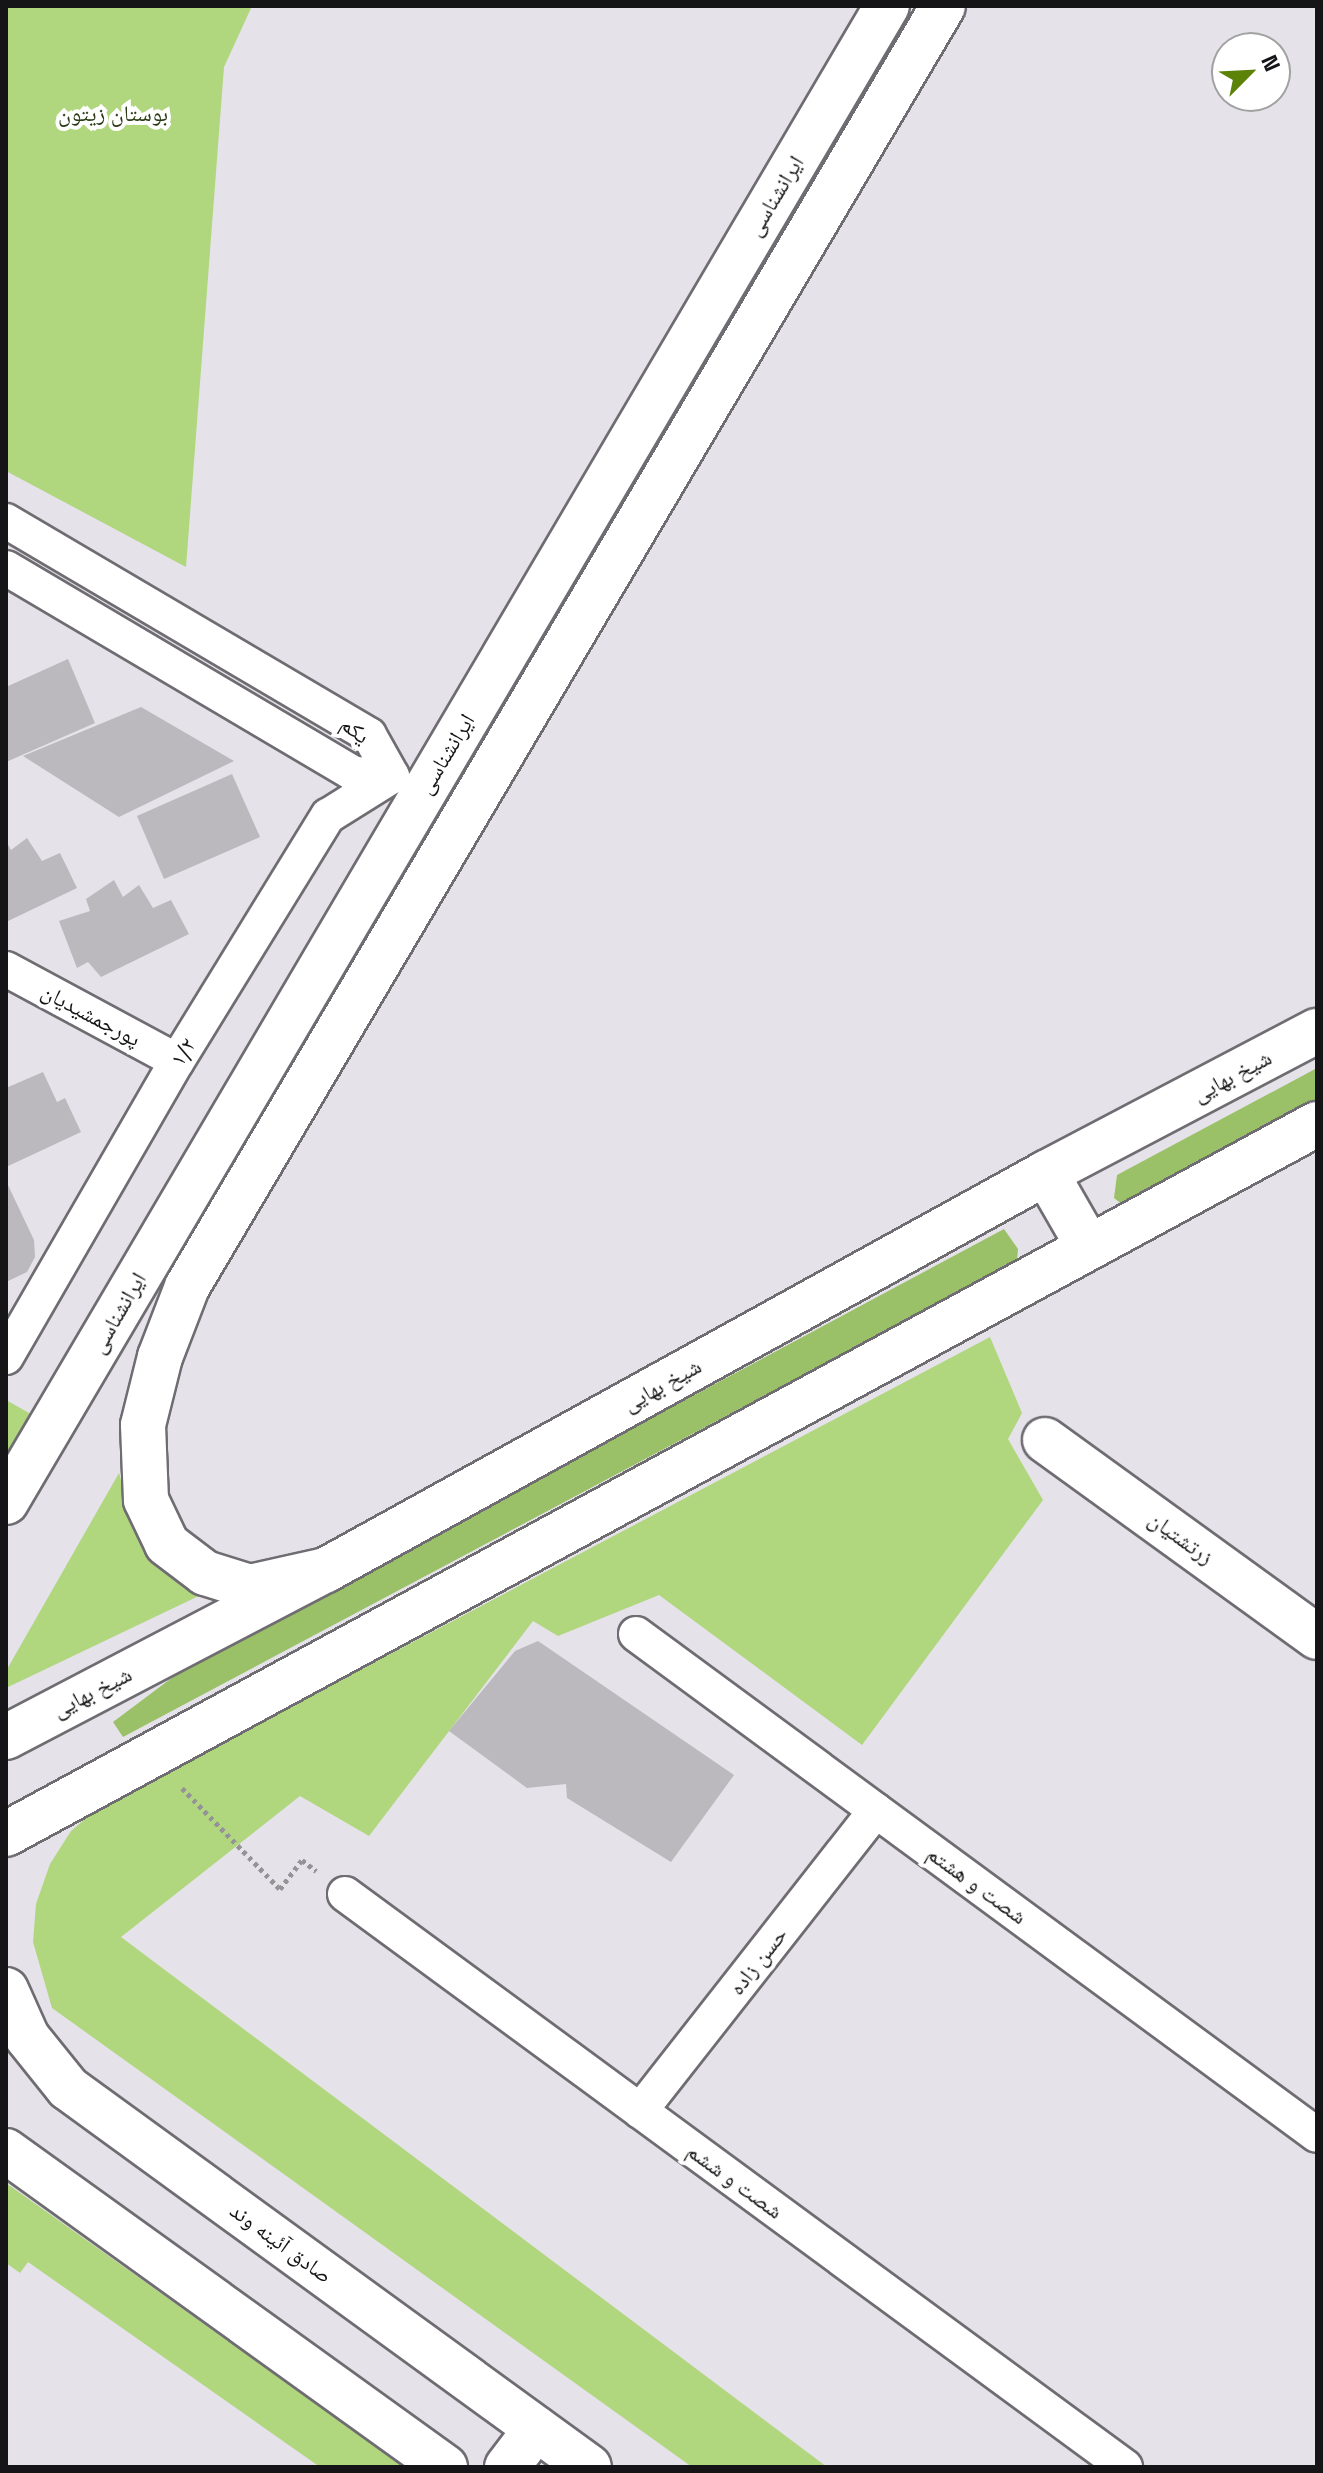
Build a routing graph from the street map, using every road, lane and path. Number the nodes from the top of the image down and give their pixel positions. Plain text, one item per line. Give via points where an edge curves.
1 (887, 6) edge
2 (943, 6) edge
3 (6, 521) edge
4 (6, 568) edge
5 (408, 785) junction
6 (465, 816) junction
7 (6, 969) edge
8 (1317, 1031) edge
9 (177, 1061) junction
10 (1317, 1124) edge
11 (1046, 1173) junction
12 (1088, 1246) junction
13 (6, 1357) edge
14 (1045, 1440) dead end
15 (6, 1502) edge
16 (326, 1570) junction
17 (636, 1634) dead end
18 (1317, 1637) edge
19 (6, 1737) edge
20 (167, 1747) junction
21 (876, 1810) junction
22 (28, 1817) edge
23 (6, 1863) edge
24 (345, 1894) joint
25 (6, 1990) edge
26 (6, 2058) edge
27 (68, 2088) junction
28 (640, 2111) junction
29 (1317, 2135) edge
30 (6, 2151) edge
31 (536, 2429) junction
32 (445, 2467) edge
33 (507, 2467) edge
34 (589, 2467) edge
35 (1125, 2467) edge

1 - 5 main road, ایرانشناسی
2 - 6 main road
3 - 5 street, یکم via 369,735
4 - 5 street, یکم via 354,774
5 - 6 main road
5 - 9 street, ۱/۲ via 328,816
5 - 15 main road, ایرانشناسی
6 - 16 main road via 187,1287 160,1357 143,1425 146,1500 167,1544 205,1573 250,1587
7 - 9 street, پورجمشیدیان
8 - 11 main road, شیخ بهایی
9 - 13 street, ۱/۲
10 - 12 main road
11 - 12 main road
11 - 16 main road, شیخ بهایی
12 - 20 main road
14 - 18 main road, زرتشتیان
16 - 19 main road, شیخ بهایی
17 - 21 street, شصت و هشتم
20 - 22 main road
20 - 22 main road via 148,1742
20 - 24 path via 280,1889 302,1860
21 - 28 street, حسن زاده
21 - 29 street, شصت و هشتم
22 - 23 main road
24 - 28 street, شصت و ششم
25 - 27 main road, صادق آئینه وند via 27,2037
26 - 27 main road
27 - 31 main road, صادق آئینه وند
28 - 35 street, شصت و ششم
30 - 32 main road
31 - 33 main road
31 - 34 main road, صادق آئینه وند

